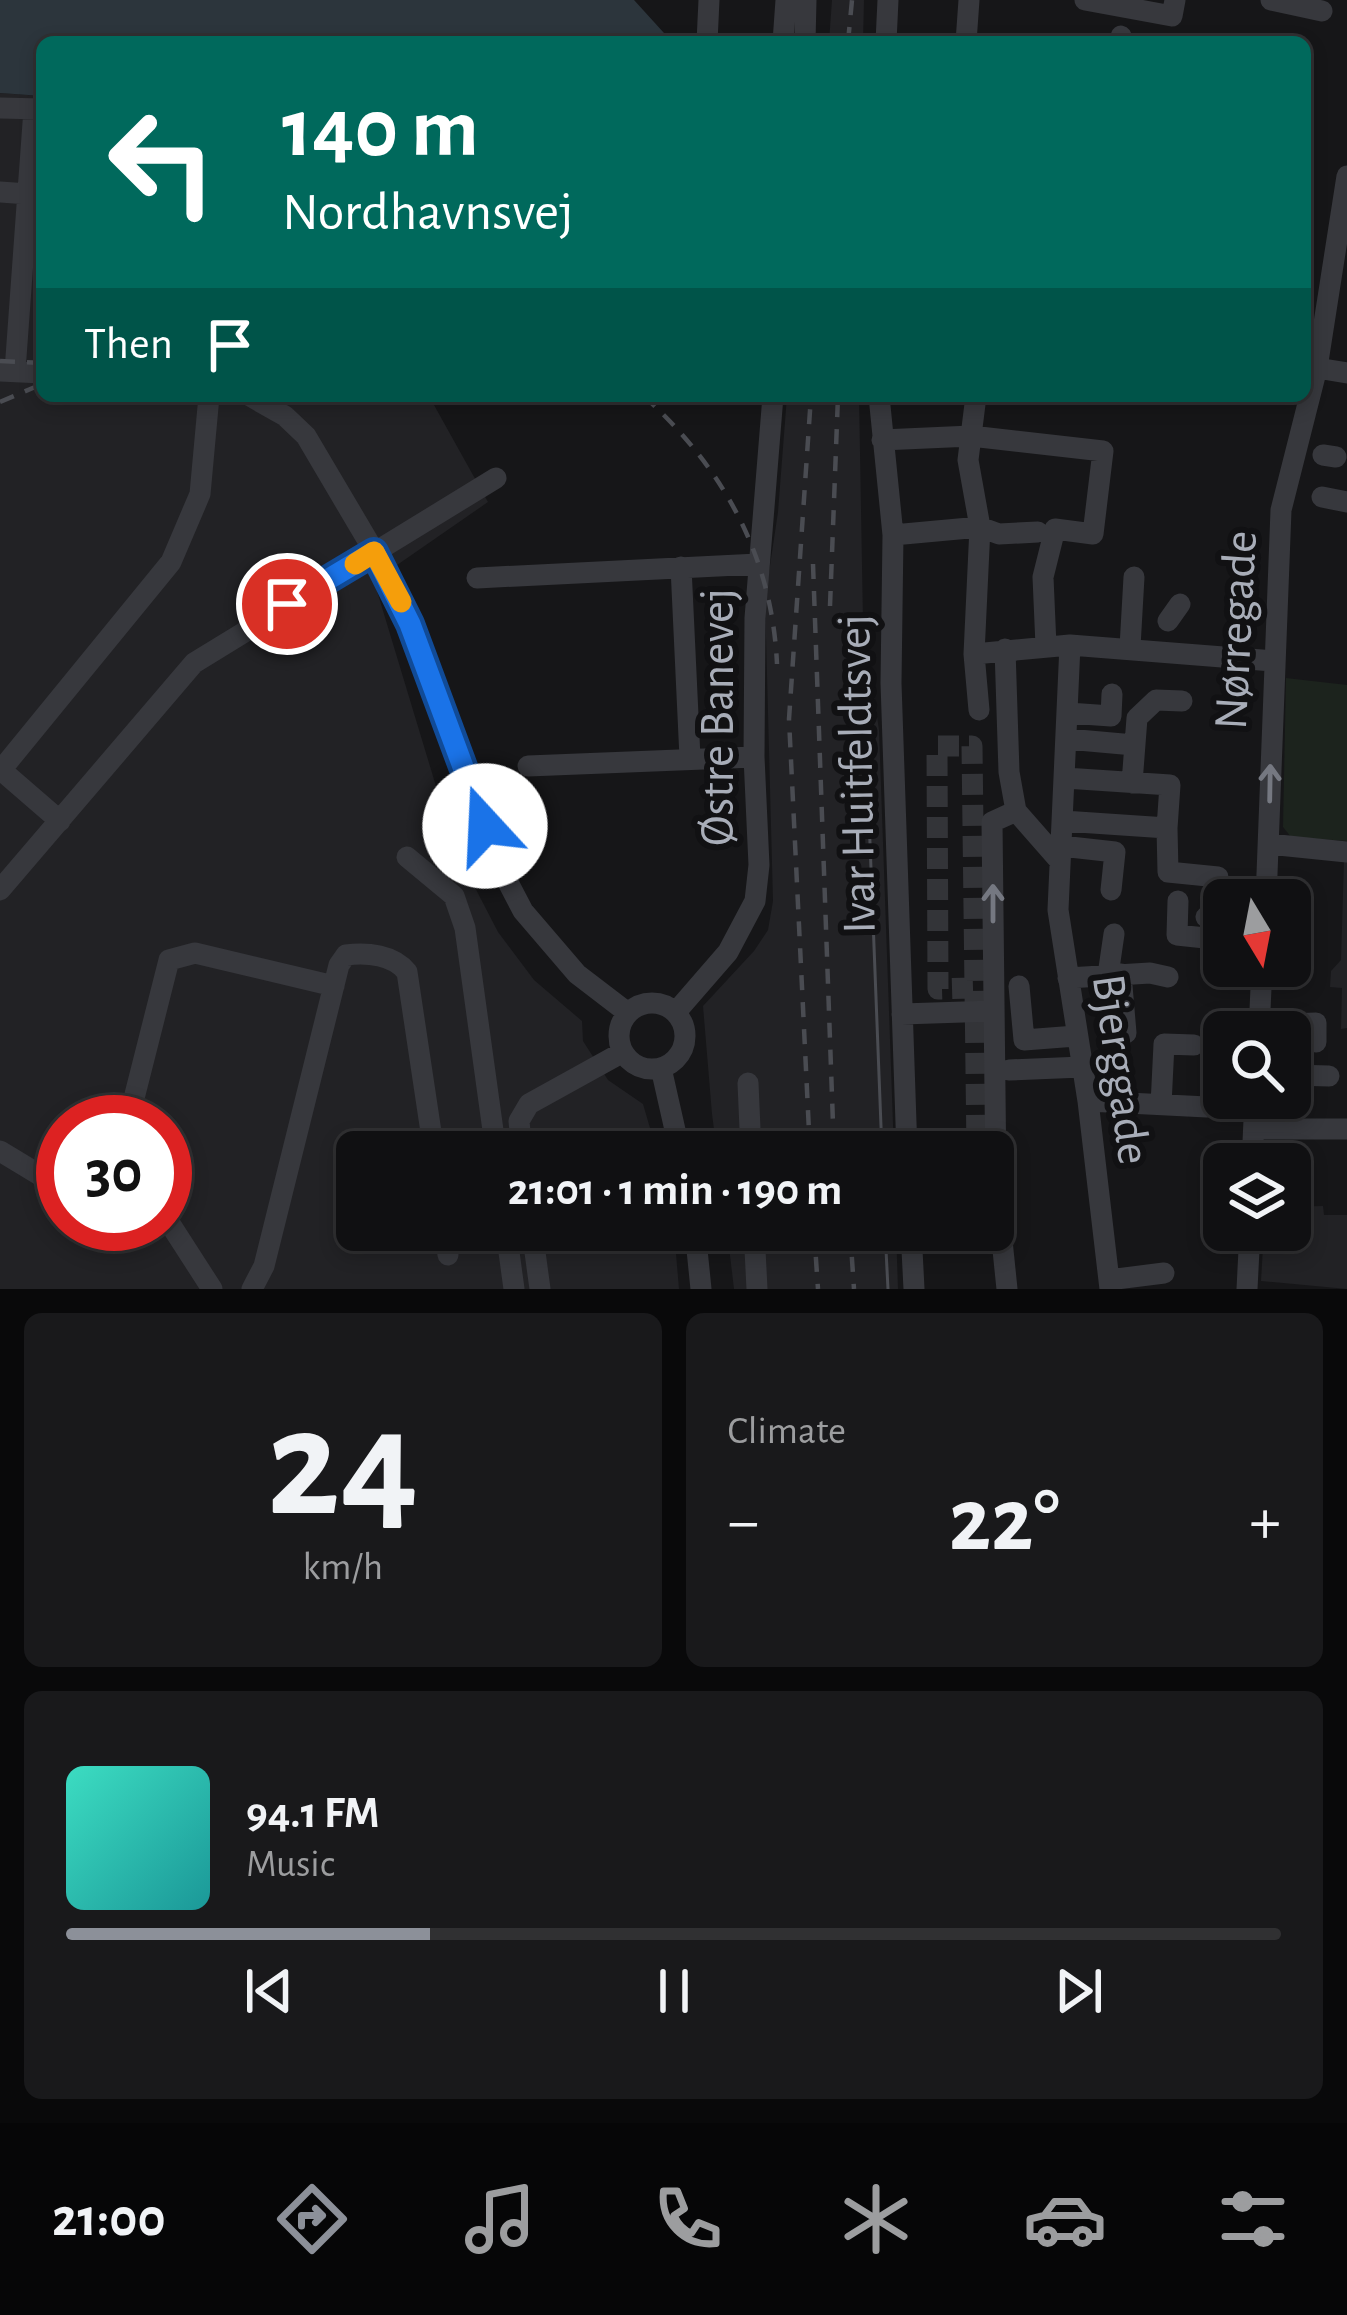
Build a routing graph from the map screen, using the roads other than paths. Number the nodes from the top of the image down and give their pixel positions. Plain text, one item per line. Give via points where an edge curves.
1 (709, 0) edge
2 (786, 0) edge
3 (806, 0) edge
4 (888, 0) edge
5 (969, 0) edge
6 (1085, 0) edge
7 (1175, 0) edge
8 (1271, 0) edge
9 (1322, 11) dead end
10 (707, 36) edge
11 (783, 36) edge
12 (805, 36) edge
13 (886, 36) edge
14 (966, 36) edge
15 (0, 108) edge
16 (36, 109) edge
17 (36, 126) edge
18 (1347, 176) edge
19 (0, 192) edge
20 (28, 194) junction
21 (1342, 244) edge
22 (5, 372) edge
23 (36, 373) edge
24 (1347, 373) edge
25 (1311, 378) edge
26 (1311, 382) edge
27 (1311, 400) edge
28 (208, 402) edge
29 (260, 402) edge
30 (772, 402) edge
31 (879, 402) edge
32 (975, 402) edge
33 (971, 436) junction
34 (882, 440) junction
35 (496, 478) dead end
36 (1322, 497) dead end
37 (1347, 502) edge
38 (980, 527) junction
39 (1038, 532) dead end
40 (893, 535) junction
41 (374, 552) junction
42 (758, 565) junction
43 (681, 567) junction
44 (1134, 577) dead end
45 (477, 578) dead end
46 (1070, 645) junction
47 (1046, 646) junction
48 (1130, 647) junction
49 (1010, 648) junction
50 (974, 654) junction
51 (1274, 661) junction
52 (1112, 694) dead end
53 (1182, 701) dead end
54 (1007, 705) junction
55 (1067, 713) junction
56 (1067, 740) junction
57 (1134, 745) junction
58 (754, 757) junction
59 (690, 758) junction
60 (528, 766) dead end
61 (1, 770) edge
62 (1065, 778) junction
63 (1132, 783) junction
64 (1016, 811) junction
65 (60, 821) junction
66 (1063, 821) junction
67 (1167, 828) junction
68 (1269, 844) junction
69 (1347, 851) edge
70 (1060, 853) junction
71 (407, 857) dead end
72 (1218, 877) dead end
73 (1267, 879) edge
74 (0, 890) edge
75 (1111, 890) dead end
76 (1178, 902) dead end
77 (1114, 934) dead end
78 (1203, 938) edge
79 (1114, 974) junction
80 (1168, 977) dead end
81 (1068, 978) junction
82 (334, 986) junction
83 (1019, 986) dead end
84 (994, 1011) junction
85 (676, 1012) junction
86 (628, 1013) junction
87 (902, 1014) junction
88 (1311, 1024) edge
89 (1126, 1033) dead end
90 (1076, 1036) junction
91 (1316, 1042) dead end
92 (1194, 1045) dead end
93 (623, 1052) junction
94 (1082, 1067) junction
95 (662, 1068) junction
96 (1010, 1070) dead end
97 (1311, 1076) edge
98 (1329, 1076) dead end
99 (748, 1083) dead end
100 (135, 1095) edge
101 (1088, 1101) junction
102 (1161, 1105) junction
103 (1203, 1107) edge
104 (1255, 1119) edge
105 (1254, 1129) junction
106 (1347, 1129) edge
107 (431, 1131) edge
108 (493, 1131) edge
109 (520, 1131) edge
110 (676, 1131) edge
111 (750, 1131) edge
112 (906, 1131) edge
113 (995, 1131) edge
114 (1253, 1143) edge
115 (0, 1150) edge
116 (36, 1172) edge
117 (188, 1251) edge
118 (448, 1251) edge
119 (509, 1251) edge
120 (535, 1251) edge
121 (697, 1251) edge
122 (755, 1251) edge
123 (912, 1251) edge
124 (1003, 1251) edge
125 (1249, 1251) edge
126 (448, 1255) dead end
127 (1164, 1273) dead end
128 (1110, 1284) edge
129 (212, 1289) edge
130 (252, 1289) edge
131 (514, 1289) edge
132 (540, 1289) edge
133 (701, 1289) edge
134 (757, 1289) edge
135 (914, 1289) edge
136 (1007, 1289) edge
137 (1247, 1289) edge

1 - 10 street
2 - 11 street
3 - 12 street
4 - 13 street
5 - 14 street
6 - 7 street via 1172,16
8 - 9 street
15 - 16 street
17 - 20 street
18 - 21 street, Nørregade
19 - 20 street
20 - 22 street
21 - 25 street, Nørregade
22 - 23 street
24 - 26 street
27 - 51 street, Nørregade via 1314,453 1281,509
28 - 61 street via 200,494 171,562
29 - 41 street via 306,436
30 - 42 street, Østre Banevej
31 - 34 street, Ivar Huitfeldtsvej
32 - 33 street
33 - 34 street
33 - 38 street
33 - 47 street via 1103,451 1093,534 1054,530 1043,577
34 - 40 street, Ivar Huitfeldtsvej
35 - 41 street
36 - 37 street
38 - 39 street
38 - 40 street
38 - 50 street
40 - 87 street, Ivar Huitfeldtsvej
41 - 65 street via 194,663
41 - 86 street via 524,911 577,974
42 - 43 street
42 - 58 street, Østre Banevej
43 - 45 street
43 - 59 street
44 - 48 street via 1124,602
46 - 47 street
46 - 48 street
46 - 55 street, Bjerggade
47 - 49 street
48 - 51 street
49 - 50 street
49 - 54 street
50 - 54 street via 979,708
68 -> 51 street, Nørregade
52 - 55 street via 1111,716
53 - 57 street via 1156,700 1137,718
54 - 64 street
55 - 56 street, Bjerggade
56 - 57 street
56 - 62 street, Bjerggade
57 - 63 street
58 - 59 street
58 - 85 street, Østre Banevej via 754,901 728,952
59 - 60 street
61 - 65 street
62 - 63 street
62 - 66 street, Bjerggade
63 - 67 street via 1170,785
64 - 70 street
84 -> 64 street via 992,823
65 - 74 street
66 - 67 street
66 - 70 street, Bjerggade
67 - 72 street via 1168,872
68 - 69 street
68 - 73 street, Nørregade
70 - 75 street via 1114,852
70 - 81 street, Bjerggade
71 - 108 street via 454,896 465,928
76 - 78 street via 1177,935
77 - 79 street
79 - 80 street
79 - 81 street
79 - 89 street
81 - 90 street, Bjerggade
82 - 100 street via 195,953 169,960
82 - 107 street via 346,955 378,956 407,972
82 - 130 street
83 - 90 street via 1024,1040
84 - 87 street
84 - 113 street
85 - 86 street via 647,1003
85 - 95 street via 685,1044
86 - 93 street via 619,1032
87 - 112 street, Ivar Huitfeldtsvej
88 - 91 street
90 - 94 street, Bjerggade
92 - 102 street via 1164,1044
93 - 95 street via 640,1066
93 - 109 street via 529,1104
94 - 96 street
94 - 101 street, Bjerggade
95 - 110 street
97 - 98 street
99 - 111 street
101 - 102 street
101 - 128 street, Bjerggade
102 - 103 street
104 - 105 street
105 - 106 street
105 - 114 street
115 - 116 street
117 - 129 street
118 - 126 street
119 - 131 street
120 - 132 street
121 - 133 street
122 - 134 street
123 - 135 street
124 - 136 street
125 - 137 street
127 - 128 street

